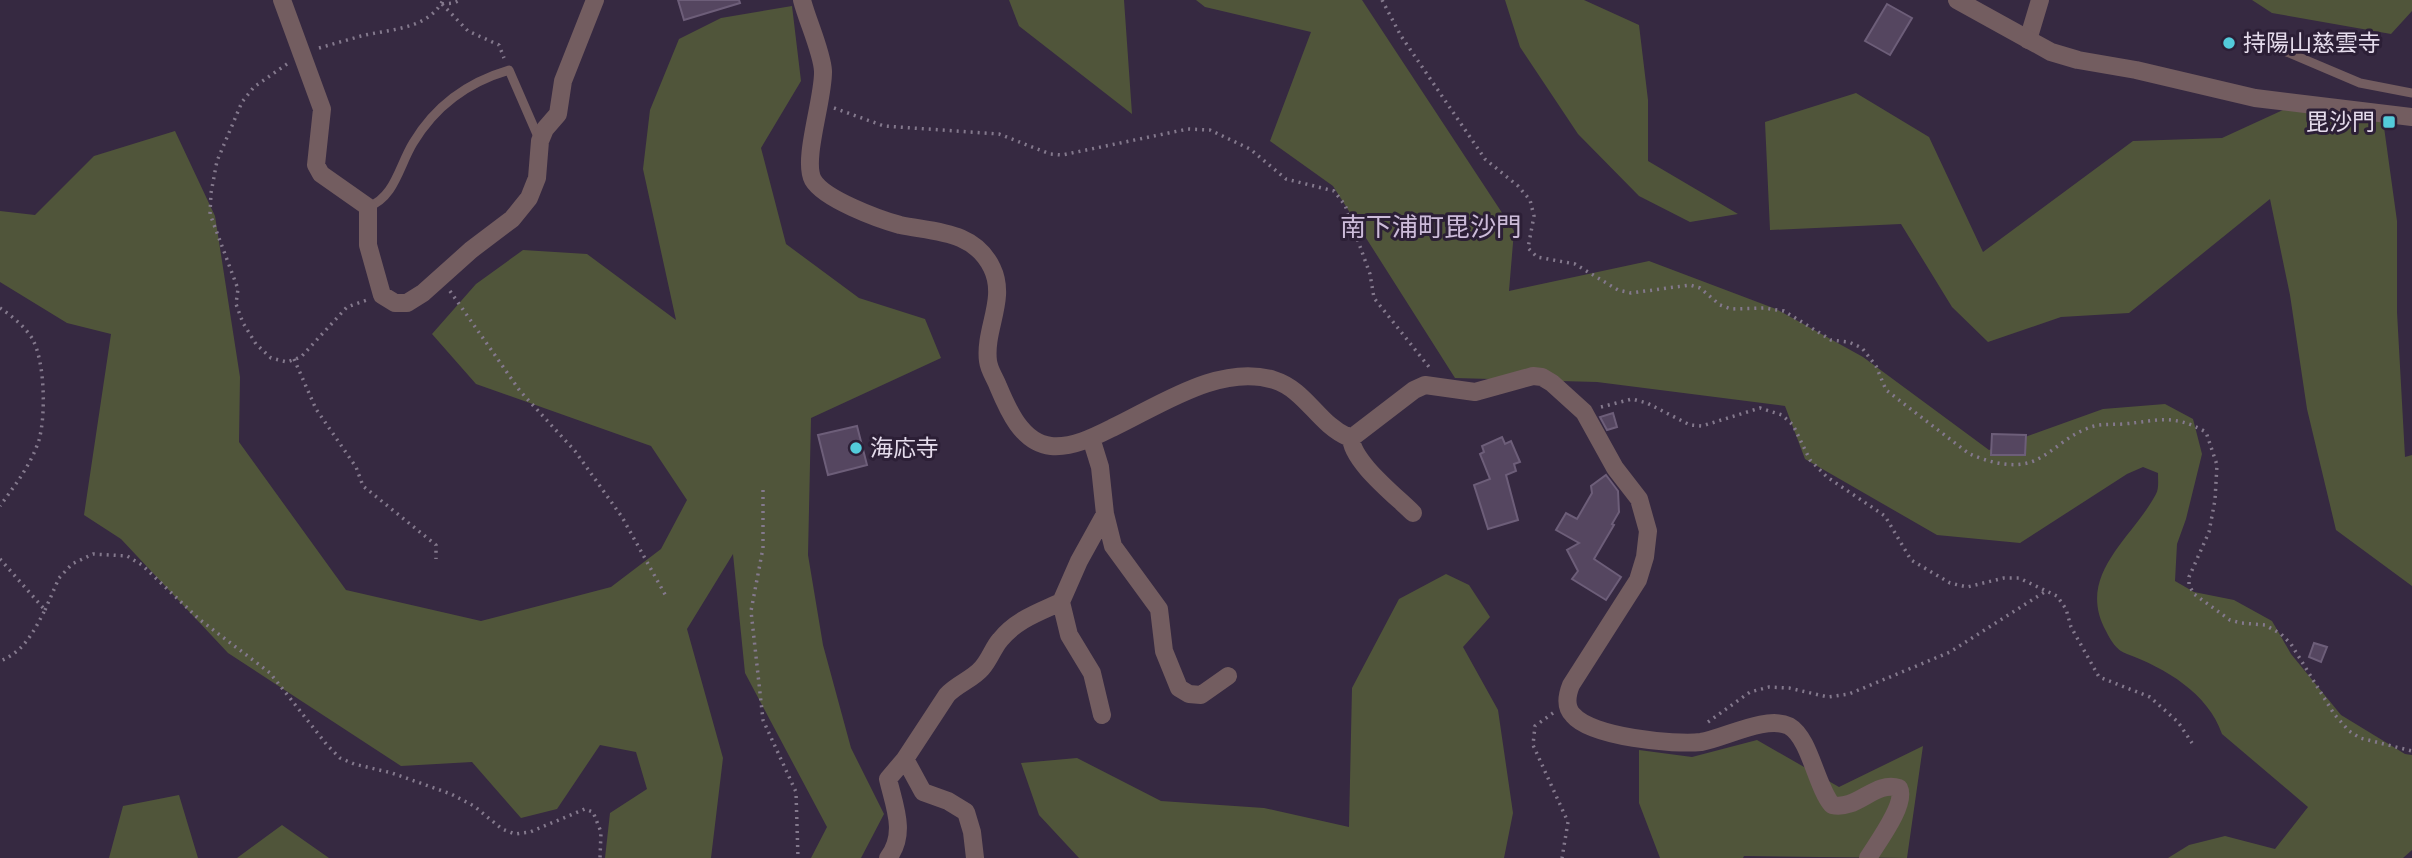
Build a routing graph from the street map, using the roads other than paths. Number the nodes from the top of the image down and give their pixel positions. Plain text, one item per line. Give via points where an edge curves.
1 (282, 0) edge
2 (595, 0) edge
3 (802, 0) edge
4 (1957, 0) edge
5 (2040, 0) edge
6 (2028, 40) junction
7 (2282, 50) road end
8 (2412, 93) edge
9 (2412, 117) edge
10 (540, 141) junction
11 (368, 207) junction
12 (1351, 437) junction
13 (1091, 438) junction
14 (1413, 513) dead end
15 (1105, 514) junction
16 (1060, 602) junction
17 (1228, 676) dead end
18 (1102, 715) dead end
19 (905, 759) junction
20 (888, 858) edge
21 (975, 858) edge
22 (1868, 858) edge

1 - 11 street via 322,109 316,165 321,174
2 - 10 street via 563,81 558,114
3 - 13 street via 823,69 811,177 836,200 897,224 951,234 980,253 992,267 998,293 988,361 1015,420 1042,444 1063,446
4 - 6 street
5 - 6 street
6 - 9 street via 2078,60 2255,98
7 - 8 lane via 2360,83
10 - 11 lane via 509,69 484,77 434,115 413,143 385,198
10 - 11 street via 537,178 529,198 512,219 407,303 395,303 382,295 368,245
12 - 13 street via 1329,425 1295,390 1273,379 1248,375 1204,384
12 - 14 street via 1360,460
12 - 22 street via 1425,385 1482,391 1538,376 1552,383 1584,412 1615,468 1639,499 1648,542 1638,579 1571,685 1568,708 1580,721 1622,738 1699,742 1760,725 1790,727 1801,740 1832,805 1852,804 1889,785 1899,788 1900,804
13 - 15 street via 1100,467
15 - 16 street
15 - 17 street via 1113,546 1159,609 1164,650 1179,688 1201,695
16 - 18 street via 1069,635 1092,673
16 - 19 street via 1016,622 980,671 947,695
19 - 20 street via 888,779 900,829
19 - 21 street via 923,792 966,812

